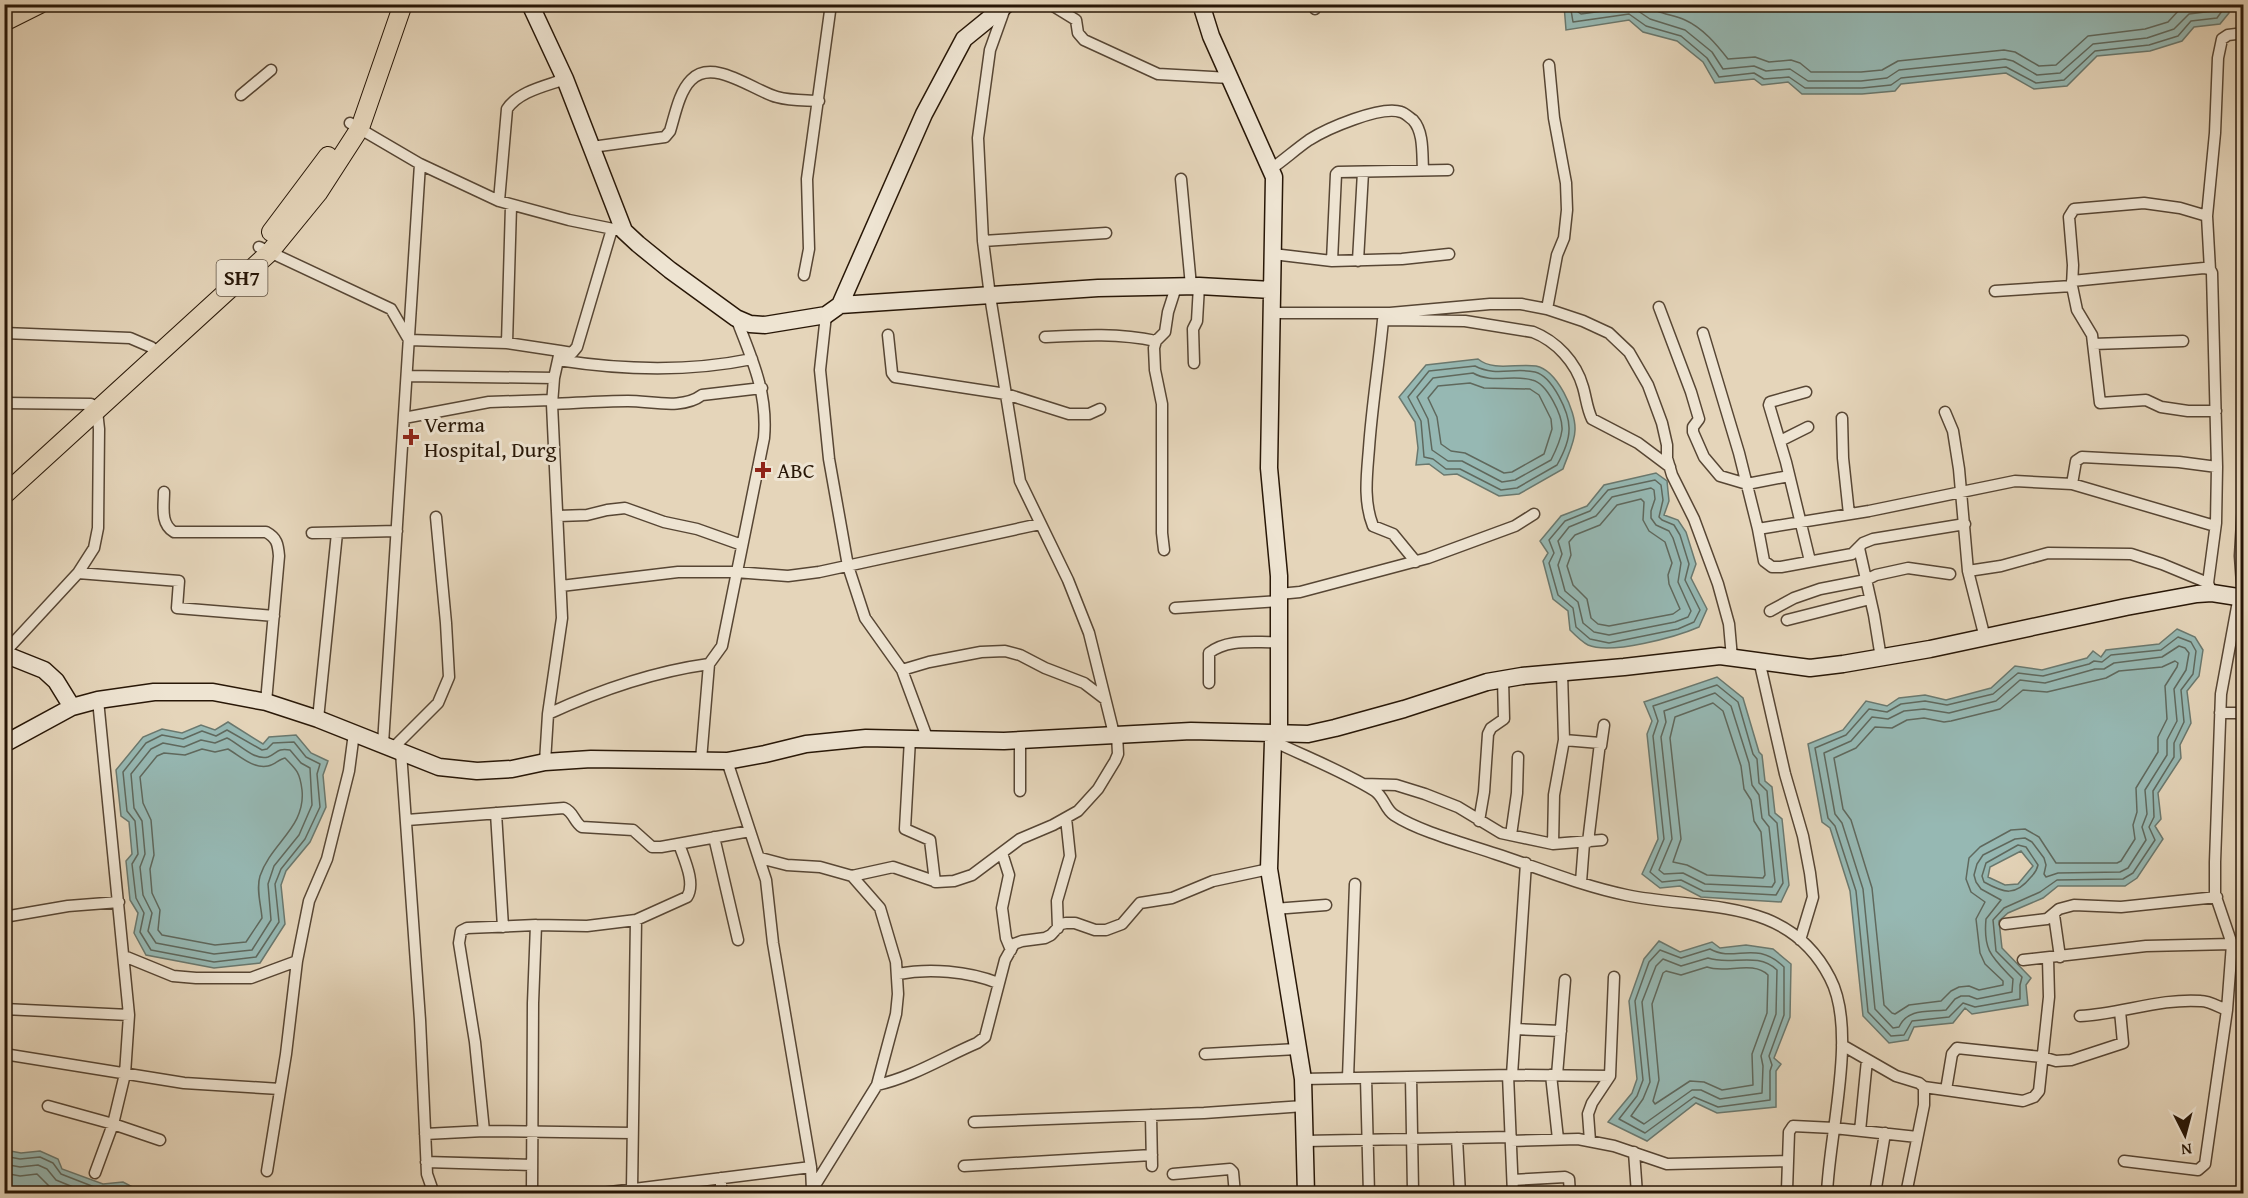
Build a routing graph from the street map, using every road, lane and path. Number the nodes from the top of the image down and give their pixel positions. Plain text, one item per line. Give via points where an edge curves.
1 (40, 4) edge
2 (392, 4) edge
3 (403, 4) edge
4 (530, 4) edge
5 (831, 4) edge
6 (1050, 4) edge
7 (1201, 4) edge
8 (1006, 6) edge
9 (4, 22) edge
10 (2244, 33) edge
11 (1549, 65) dead end
12 (271, 70) dead end
13 (1230, 78) junction
14 (565, 79) junction
15 (241, 95) dead end
16 (819, 101) junction
17 (355, 125) junction
18 (592, 147) junction
19 (420, 164) junction
20 (1271, 169) junction
21 (1424, 170) junction
22 (1448, 170) dead end
23 (1363, 172) junction
24 (1181, 179) dead end
25 (499, 201) junction
26 (511, 206) junction
27 (2207, 216) junction
28 (618, 230) junction
29 (1106, 233) dead end
30 (983, 241) junction
31 (264, 250) junction
32 (1273, 254) junction
33 (1449, 254) dead end
34 (1332, 261) junction
35 (1358, 261) junction
36 (2210, 270) junction
37 (804, 275) dead end
38 (2072, 284) junction
39 (1189, 286) junction
40 (1272, 290) junction
41 (1995, 291) dead end
42 (990, 296) junction
43 (840, 305) junction
44 (1659, 307) dead end
45 (1547, 309) junction
46 (1273, 313) junction
47 (826, 315) junction
48 (1387, 317) junction
49 (736, 318) junction
50 (4, 333) edge
51 (1703, 333) dead end
52 (888, 335) dead end
53 (1045, 337) dead end
54 (409, 340) junction
55 (2183, 340) dead end
56 (1156, 341) junction
57 (507, 343) junction
58 (2093, 344) junction
59 (155, 350) junction
60 (559, 356) junction
61 (752, 359) junction
62 (1194, 363) dead end
63 (407, 376) junction
64 (554, 378) junction
65 (762, 388) junction
66 (1806, 392) dead end
67 (1006, 394) junction
68 (552, 402) junction
69 (4, 403) edge
70 (94, 407) junction
71 (1100, 409) dead end
72 (2216, 411) junction
73 (1944, 412) dead end
74 (404, 418) junction
75 (1842, 418) dead end
76 (1808, 427) dead end
77 (1780, 441) junction
78 (1670, 467) junction
79 (2217, 467) junction
80 (1789, 476) junction
81 (4, 481) edge
82 (1747, 484) junction
83 (2072, 484) junction
84 (2244, 486) edge
85 (164, 492) dead end
86 (1961, 493) junction
87 (4, 495) edge
88 (1534, 514) dead end
89 (1849, 514) junction
90 (558, 516) junction
91 (436, 517) dead end
92 (1801, 522) junction
93 (1040, 524) junction
94 (1965, 524) junction
95 (2215, 526) junction
96 (1758, 530) junction
97 (397, 531) junction
98 (312, 533) dead end
99 (337, 533) junction
100 (742, 545) junction
101 (1859, 548) junction
102 (1164, 550) dead end
103 (1810, 561) junction
104 (1416, 562) junction
105 (848, 566) junction
106 (1968, 571) junction
107 (736, 572) junction
108 (78, 573) junction
109 (1950, 573) dead end
110 (1866, 580) junction
111 (561, 586) junction
112 (2210, 588) junction
113 (1279, 598) junction
114 (2242, 598) edge
115 (1870, 599) junction
116 (1175, 608) dead end
117 (1770, 611) dead end
118 (274, 616) junction
119 (1787, 621) dead end
120 (1985, 638) junction
121 (1278, 642) junction
122 (4, 653) edge
123 (1732, 658) junction
124 (1881, 658) junction
125 (1760, 660) junction
126 (709, 664) junction
127 (902, 670) junction
128 (1562, 673) junction
129 (1503, 679) junction
130 (1209, 683) dead end
131 (1105, 699) junction
132 (98, 700) junction
133 (266, 702) junction
134 (72, 707) junction
135 (2220, 713) junction
136 (2244, 713) edge
137 (548, 714) junction
138 (318, 719) junction
139 (1604, 725) dead end
140 (354, 733) junction
141 (1115, 734) junction
142 (1276, 737) junction
143 (910, 739) junction
144 (928, 740) junction
145 (1020, 740) junction
146 (1564, 740) junction
147 (4, 744) edge
148 (1601, 746) junction
149 (392, 748) junction
150 (1518, 757) dead end
151 (701, 760) junction
152 (727, 761) junction
153 (545, 762) junction
154 (1361, 784) junction
155 (1020, 790) dead end
156 (496, 813) junction
157 (1066, 818) junction
158 (407, 820) junction
159 (1479, 821) junction
160 (750, 831) junction
161 (1511, 835) junction
162 (714, 837) junction
163 (1602, 840) dead end
164 (1586, 843) junction
165 (679, 844) junction
166 (1553, 844) junction
167 (1002, 854) junction
168 (760, 858) junction
169 (1526, 863) junction
170 (1269, 869) junction
171 (852, 876) junction
172 (935, 882) junction
173 (1581, 882) junction
174 (1355, 884) dead end
175 (2217, 897) junction
176 (120, 902) junction
177 (1326, 905) dead end
178 (1274, 909) junction
179 (2054, 915) junction
180 (4, 917) edge
181 (636, 920) junction
182 (2005, 924) dead end
183 (536, 925) junction
184 (503, 927) junction
185 (1058, 928) junction
186 (738, 940) dead end
187 (1800, 940) junction
188 (2238, 944) edge
189 (1011, 950) junction
190 (124, 956) junction
191 (2060, 957) junction
192 (2048, 958) junction
193 (2023, 960) dead end
194 (297, 961) junction
195 (898, 974) junction
196 (1614, 977) dead end
197 (1565, 980) dead end
198 (998, 983) junction
199 (4, 1009) edge
200 (2227, 1010) junction
201 (2120, 1011) junction
202 (129, 1015) junction
203 (2080, 1016) dead end
204 (1515, 1029) junction
205 (1561, 1031) junction
206 (1842, 1045) junction
207 (1297, 1049) junction
208 (4, 1054) edge
209 (1205, 1054) dead end
210 (2042, 1057) junction
211 (1867, 1060) junction
212 (125, 1074) junction
213 (1510, 1075) junction
214 (1554, 1075) junction
215 (1610, 1076) junction
216 (1411, 1077) junction
217 (1348, 1078) junction
218 (1366, 1078) junction
219 (1303, 1079) junction
220 (877, 1085) junction
221 (1924, 1087) junction
222 (280, 1089) junction
223 (1946, 1090) junction
224 (48, 1106) dead end
225 (1304, 1106) junction
226 (1151, 1115) junction
227 (974, 1122) dead end
228 (113, 1124) junction
229 (1834, 1128) junction
230 (484, 1131) junction
231 (1860, 1131) junction
232 (532, 1132) junction
233 (1885, 1133) junction
234 (425, 1134) junction
235 (632, 1134) junction
236 (1917, 1137) junction
237 (1457, 1138) junction
238 (1367, 1139) junction
239 (1412, 1139) junction
240 (1511, 1139) junction
241 (1558, 1139) junction
242 (160, 1140) dead end
243 (1305, 1141) junction
244 (1590, 1141) junction
245 (1634, 1152) junction
246 (1788, 1161) junction
247 (2124, 1161) dead end
248 (426, 1162) junction
249 (532, 1165) junction
250 (964, 1166) dead end
251 (811, 1167) junction
252 (267, 1172) dead end
253 (95, 1173) dead end
254 (1173, 1174) dead end
255 (721, 1178) junction
256 (1513, 1180) junction
257 (632, 1189) junction
258 (1413, 1191) dead end
259 (812, 1192) edge
260 (434, 1194) edge
261 (532, 1194) edge
262 (594, 1194) edge
263 (721, 1194) edge
264 (1236, 1194) edge
265 (1306, 1194) edge
266 (1369, 1194) edge
267 (1460, 1194) edge
268 (1513, 1194) edge
269 (1570, 1194) edge
270 (1637, 1194) edge
271 (1751, 1194) edge
272 (1827, 1194) edge
273 (1875, 1194) edge
274 (1906, 1194) edge

1 - 9 main road
2 - 17 main road, SH7
3 - 17 main road, SH7
4 - 14 street
5 - 16 street
6 - 13 street via 1076,20 1084,40 1143,68 1158,74
7 - 13 street
8 - 30 street via 990,50 978,138
8 - 43 street via 964,39 924,114
10 - 27 street via 2228,35 2220,42
11 - 45 street via 1568,210
12 - 15 street
13 - 20 street
14 - 18 street
14 - 25 street via 520,96 507,109
16 - 18 street via 779,98 728,75 706,73 687,84 665,137
16 - 37 street via 807,179 808,249
17 - 19 street
17 - 31 main road, SH7 via 318,193
18 - 28 street
19 - 25 street
19 - 54 street
20 - 21 street via 1323,133 1389,111 1402,112 1414,121 1420,132
20 - 32 street
21 - 22 street
21 - 23 street
23 - 34 street via 1336,174
23 - 35 street
24 - 39 street
25 - 26 street
26 - 28 street
26 - 57 street
27 - 36 street
27 - 38 street via 2144,203 2074,209 2069,217
28 - 49 street
28 - 60 street via 577,347 572,353
29 - 30 street
30 - 42 street
31 - 54 street via 391,309
31 - 59 main road, SH7
32 - 34 street
32 - 40 street
33 - 35 street
34 - 35 street
36 - 38 street
36 - 72 street
38 - 41 street
38 - 58 street via 2077,310 2090,329
39 - 40 street
39 - 42 street
39 - 56 street via 1168,312 1165,332
39 - 62 street via 1197,321 1193,329
40 - 46 street
42 - 43 street
42 - 67 street
43 - 47 street
44 - 82 street via 1691,392 1699,419 1693,432 1704,457 1719,476
45 - 48 street via 1491,304
45 - 78 street via 1609,333 1629,352 1648,385 1662,423
46 - 48 street
46 - 113 street via 1269,468
47 - 49 street via 765,325
47 - 105 street via 820,370 829,459
48 - 78 street via 1465,321 1542,335 1575,368 1592,419 1638,443
48 - 104 street via 1371,417 1367,500 1373,526 1393,534
49 - 61 street
50 - 59 street via 130,338
51 - 82 street
52 - 67 street via 895,377
53 - 56 street via 1101,334
54 - 57 street
54 - 63 street
55 - 58 street
56 - 102 street via 1155,370 1162,404
57 - 60 street
58 - 72 street via 2100,404 2146,400 2161,407
59 - 70 main road, SH7
60 - 61 street via 588,365 689,369
60 - 64 street
61 - 65 street
63 - 64 street
63 - 74 street
64 - 68 street
65 - 68 street via 663,404
65 - 100 street via 764,438
66 - 77 street via 1770,402
67 - 71 street via 1069,414 1089,414
67 - 93 street via 1020,481
68 - 74 street via 489,402
68 - 90 street
69 - 70 street
70 - 81 main road, SH7
70 - 87 main road, SH7
70 - 108 street via 99,429 98,528 94,548
72 - 79 street
73 - 86 street via 1953,431
74 - 97 street
75 - 89 street
76 - 77 street
77 - 80 street
78 - 123 street via 1718,584 1729,624
79 - 83 street via 2082,457 2076,461
79 - 95 street
80 - 82 street
80 - 92 street
82 - 96 street
83 - 86 street via 2015,481
83 - 95 street
84 - 114 street
85 - 118 street via 164,521 174,532 266,532 274,537 279,556
86 - 89 street
86 - 94 street
88 - 104 street via 1515,526
89 - 92 street
90 - 100 street via 625,508
90 - 111 street
91 - 149 street via 449,677 438,703
92 - 96 street
92 - 103 street
93 - 105 street
93 - 131 street via 1089,633
94 - 101 street via 1873,539
94 - 106 street
95 - 112 street
96 - 103 street via 1767,565 1781,567
97 - 99 street
97 - 149 street
98 - 99 street
99 - 138 street
100 - 107 street
101 - 103 street via 1855,553
101 - 110 street
104 - 113 street
105 - 107 street via 788,576
105 - 127 street via 865,618
106 - 112 street via 2048,553 2131,554 2162,564
106 - 120 street
107 - 111 street via 678,572
107 - 126 street via 722,646
108 - 118 street via 179,581 177,608
108 - 122 street
109 - 110 street via 1914,568
110 - 115 street
110 - 117 street via 1820,589
111 - 137 street via 562,618
112 - 114 street
112 - 120 street
113 - 116 street
113 - 121 street
114 - 135 street
115 - 119 street
115 - 124 street
118 - 133 street
120 - 124 street
121 - 130 street via 1226,643 1216,647 1209,653
121 - 142 street
122 - 134 street via 44,670
123 - 125 street
123 - 128 street via 1720,656
124 - 125 street via 1810,668
125 - 187 street via 1810,873 1813,897
126 - 137 street via 642,677
126 - 151 street
127 - 131 street via 961,655 1005,651 1084,683
127 - 144 street
128 - 129 street
128 - 146 street
129 - 142 street via 1335,728
129 - 159 street via 1504,719 1488,734
131 - 141 street
132 - 133 street via 154,692 213,692
132 - 134 street
132 - 176 street
133 - 138 street
134 - 147 street
135 - 136 street
135 - 175 street via 2214,862
137 - 153 street
138 - 140 street
139 - 148 street
140 - 149 street
140 - 194 street via 350,771 327,859 309,901
141 - 142 street via 1243,731
141 - 145 street
141 - 157 street via 1118,754 1109,772 1087,802
142 - 154 street
142 - 170 street
143 - 144 street
143 - 152 street via 835,740
143 - 172 street via 905,829 930,840
144 - 145 street
145 - 155 street
146 - 148 street via 1599,742
146 - 166 street via 1554,795
148 - 164 street
149 - 153 street via 439,767 477,771
149 - 158 street
150 - 161 street
151 - 152 street
151 - 153 street
152 - 160 street
154 - 159 street via 1396,785 1425,794 1458,807
154 - 169 street via 1377,792 1394,815
156 - 158 street
156 - 165 street via 564,808 572,812 582,827 633,830 652,847
156 - 184 street
157 - 167 street via 1020,839
157 - 185 street via 1070,856 1057,901
158 - 234 street
159 - 161 street
160 - 162 street
160 - 168 street
161 - 166 street
162 - 165 street
162 - 186 street
163 - 164 street
164 - 166 street
164 - 173 street
165 - 181 street via 690,882 687,897
167 - 172 street via 972,875 954,882
167 - 189 street via 1009,874 1002,908
168 - 171 street
168 - 251 street
169 - 173 street
169 - 204 street
170 - 178 street
170 - 185 street via 1213,881 1172,898 1140,903 1122,924 1106,930 1075,923
171 - 172 street via 897,867
171 - 195 street via 880,908
173 - 187 street via 1626,896 1713,905 1758,915 1788,929
174 - 217 street
175 - 179 street via 2121,907 2074,905 2059,909
175 - 188 street
176 - 180 street
176 - 190 street
177 - 178 street
178 - 207 street
179 - 182 street
179 - 191 street
181 - 183 street via 587,926
181 - 235 street
183 - 184 street
183 - 232 street
184 - 230 street via 467,928 461,932 459,943
185 - 189 street via 1045,939 1022,941
187 - 206 street via 1817,954 1832,980
188 - 191 street via 2146,946
188 - 200 street
189 - 198 street
190 - 194 street via 173,976 196,978 251,978
190 - 202 street
191 - 192 street
192 - 193 street
192 - 210 street via 2049,997
194 - 222 street
195 - 198 street via 928,971
195 - 220 street via 896,1014
196 - 215 street
197 - 205 street
198 - 220 street via 985,1037 897,1080
199 - 202 street
200 - 201 street via 2203,1000
200 - 247 street via 2205,1164 2198,1170
201 - 203 street
201 - 210 street via 2121,1044 2071,1060
202 - 212 street
204 - 205 street
204 - 213 street
205 - 214 street
206 - 211 street
206 - 229 street
207 - 209 street
207 - 219 street
208 - 212 street
210 - 223 street via 1957,1048 1952,1054
210 - 223 street via 2039,1091 2027,1100
211 - 221 street
211 - 231 street
212 - 222 street via 184,1083
212 - 228 street
213 - 214 street
213 - 216 street
213 - 240 street
214 - 215 street
214 - 241 street
215 - 244 street via 1588,1114
216 - 218 street
216 - 239 street
217 - 218 street
217 - 219 street
218 - 238 street
219 - 225 street
220 - 259 street
221 - 223 street
221 - 236 street
222 - 252 street
224 - 228 street
225 - 226 street
225 - 243 street
226 - 227 street
226 - 250 street via 1152,1160
228 - 242 street
228 - 253 street
229 - 231 street
229 - 246 street via 1790,1128
229 - 272 street
230 - 232 street
230 - 234 street
231 - 233 street
232 - 235 street
232 - 249 street
233 - 236 street
233 - 273 street
234 - 248 street
235 - 257 street
236 - 274 street
237 - 239 street
237 - 240 street
237 - 267 street
238 - 239 street
238 - 243 street
238 - 266 street
239 - 258 street
240 - 241 street
240 - 256 street
241 - 244 street
243 - 265 street
244 - 245 street
245 - 246 street via 1667,1164
245 - 270 street
246 - 271 street via 1786,1191
248 - 249 street
248 - 260 street
249 - 261 street
251 - 255 street
251 - 259 street
254 - 264 street via 1230,1169
255 - 257 street
255 - 263 street
256 - 268 street
256 - 269 street via 1565,1176 1569,1179
257 - 262 street

